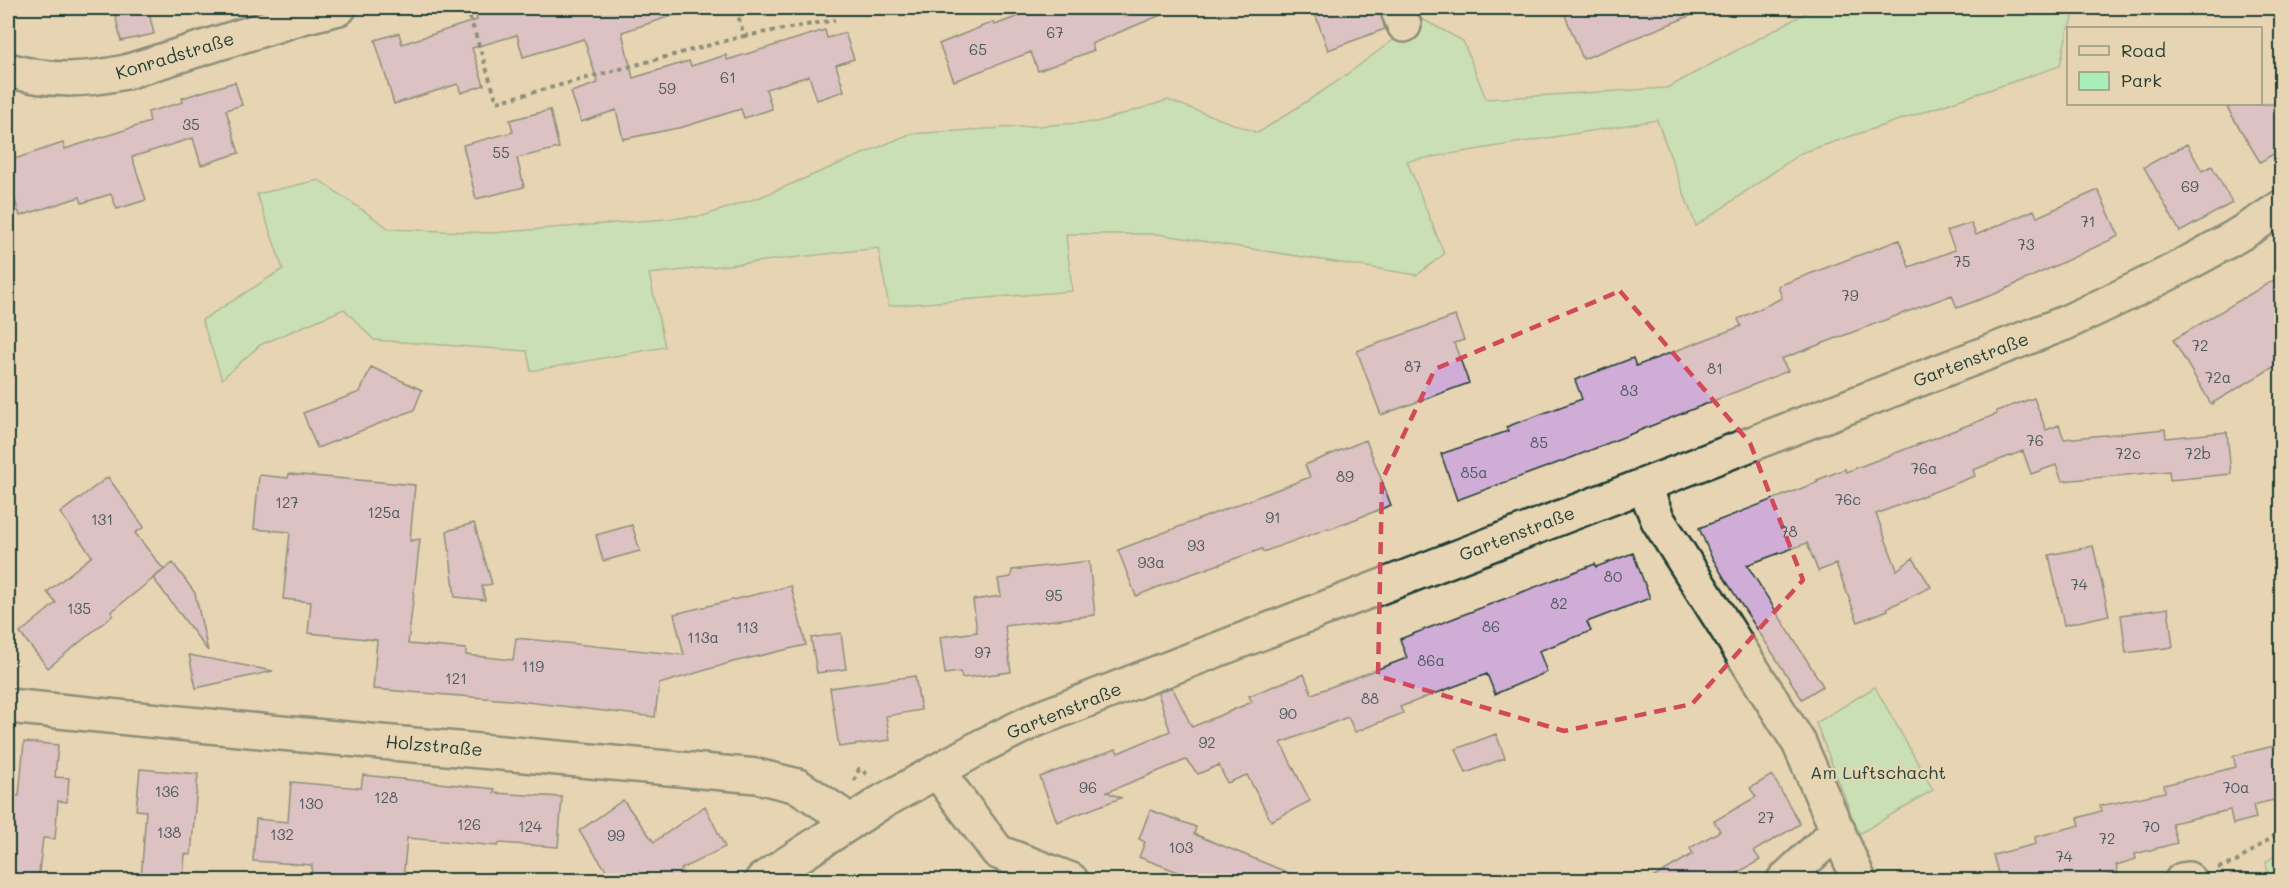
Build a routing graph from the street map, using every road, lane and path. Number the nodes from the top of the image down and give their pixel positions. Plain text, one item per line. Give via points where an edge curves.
1 (339, 8) edge
2 (467, 8) edge
3 (736, 8) edge
4 (835, 20) dead end
5 (744, 36) junction
6 (8, 70) edge
7 (2282, 207) edge
8 (1644, 486) junction
9 (8, 706) edge
10 (938, 771) junction
11 (845, 825) junction
12 (1838, 830) junction
13 (2282, 830) edge
14 (762, 880) edge
15 (1071, 880) edge
16 (1784, 880) edge
17 (1859, 880) edge
18 (2186, 880) edge

1 - 6 street, Konradstraße via 103,77 71,80
2 - 5 path via 497,102
3 - 5 path
4 - 5 path
7 - 8 street, Gartenstraße via 2166,276 2065,323
8 - 10 street, Gartenstraße via 1035,720
8 - 12 street via 1658,520 1798,743
9 - 11 street, Holzstraße via 757,776 798,786 840,814
10 - 11 street, Gartenstraße
10 - 15 street via 998,852
11 - 14 street, Gartenstraße
12 - 16 street
12 - 17 street
13 - 18 path via 2236,862

